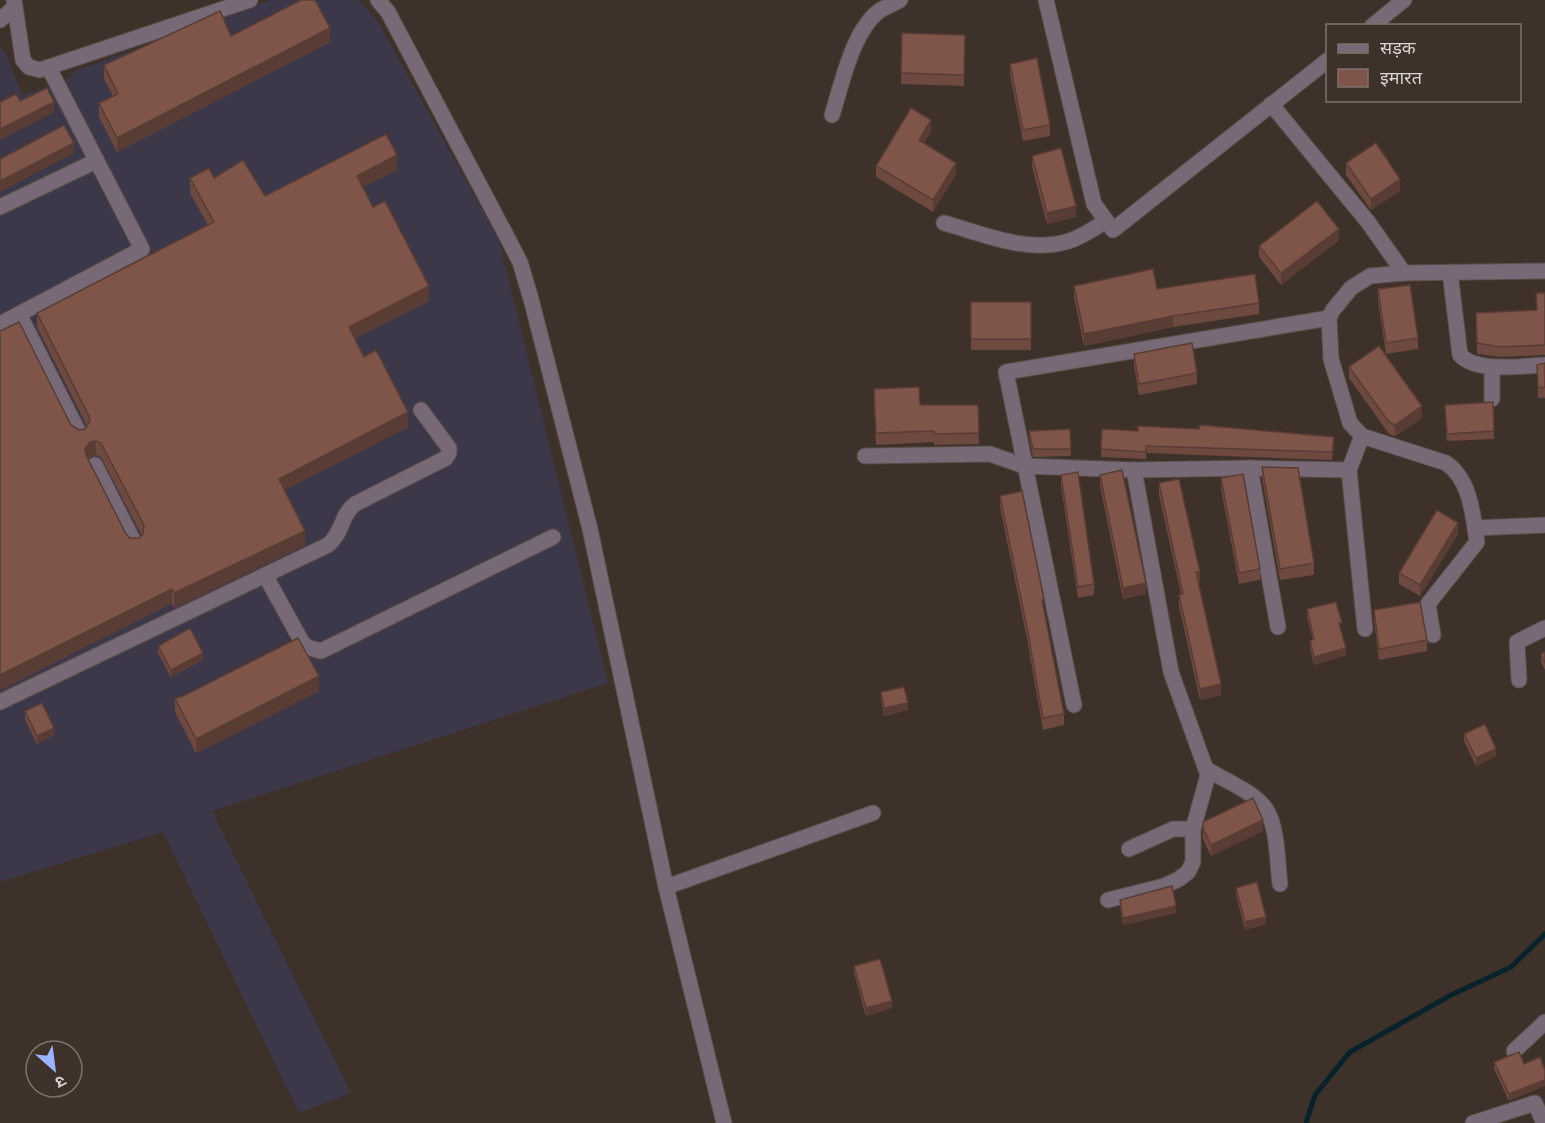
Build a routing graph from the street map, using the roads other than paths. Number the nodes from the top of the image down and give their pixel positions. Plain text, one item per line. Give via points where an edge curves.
1 (250, 0) edge
2 (378, 0) edge
3 (900, 0) edge
4 (1046, 0) edge
5 (1404, 0) edge
6 (14, 4) edge
7 (0, 20) edge
8 (1374, 24) edge
9 (1326, 62) edge
10 (49, 68) junction
11 (1271, 104) junction
12 (832, 115) dead end
13 (96, 161) junction
14 (0, 207) edge
15 (1106, 221) junction
16 (944, 223) dead end
17 (1450, 272) junction
18 (1545, 272) edge
19 (1404, 273) junction
20 (19, 314) junction
21 (1329, 318) junction
22 (0, 324) edge
23 (1545, 365) edge
24 (1492, 367) junction
25 (1492, 399) dead end
26 (422, 410) dead end
27 (80, 435) edge
28 (1362, 436) junction
29 (865, 456) dead end
30 (95, 465) dead end
31 (1024, 466) junction
32 (1250, 468) junction
33 (1134, 470) junction
34 (1349, 470) junction
35 (1545, 525) edge
36 (1475, 528) junction
37 (554, 537) dead end
38 (135, 544) edge
39 (265, 575) junction
40 (1278, 627) dead end
41 (1545, 628) edge
42 (1365, 629) dead end
43 (1433, 635) dead end
44 (1519, 680) dead end
45 (0, 702) edge
46 (1074, 705) dead end
47 (1206, 769) junction
48 (873, 813) dead end
49 (1193, 829) junction
50 (1129, 849) dead end
51 (1280, 884) dead end
52 (666, 887) junction
53 (1108, 900) dead end
54 (1545, 1022) edge
55 (1514, 1051) edge
56 (724, 1123) edge
57 (1473, 1123) edge
58 (1544, 1123) edge

1 - 10 street
2 - 52 street via 388,12 520,262 590,530
3 - 12 street via 879,11 864,28
4 - 15 street via 1094,204
5 - 8 street
6 - 7 street
6 - 10 street via 23,60 29,67
9 - 11 street
10 - 13 street
11 - 15 street via 1113,230
11 - 19 street via 1368,222
13 - 14 street
13 - 20 street via 142,249
15 - 16 street via 1070,241 1048,245 1024,245
17 - 18 street
17 - 19 street
17 - 24 street via 1460,355 1465,361
19 - 21 street via 1370,276 1351,288
20 - 22 street
20 - 27 street
21 - 28 street via 1331,359 1350,423
21 - 31 street via 1006,372
23 - 24 street
24 - 25 street
26 - 39 street via 449,448 446,458 355,504 328,545
28 - 34 street
28 - 36 street via 1457,470 1465,483
29 - 31 street via 990,454
30 - 38 street
31 - 33 street
31 - 46 street
32 - 33 street
32 - 34 street
32 - 40 street
33 - 47 street via 1171,672
34 - 42 street
35 - 36 street
36 - 43 street via 1477,542 1428,604
37 - 39 street via 321,651 296,642
39 - 45 street
41 - 44 street via 1517,642
47 - 49 street via 1208,775
47 - 51 street via 1256,798 1266,809 1272,821
48 - 52 street
49 - 50 street via 1173,829
49 - 53 street via 1193,862 1188,872 1164,886
52 - 56 street
54 - 55 street
57 - 58 street via 1535,1103

